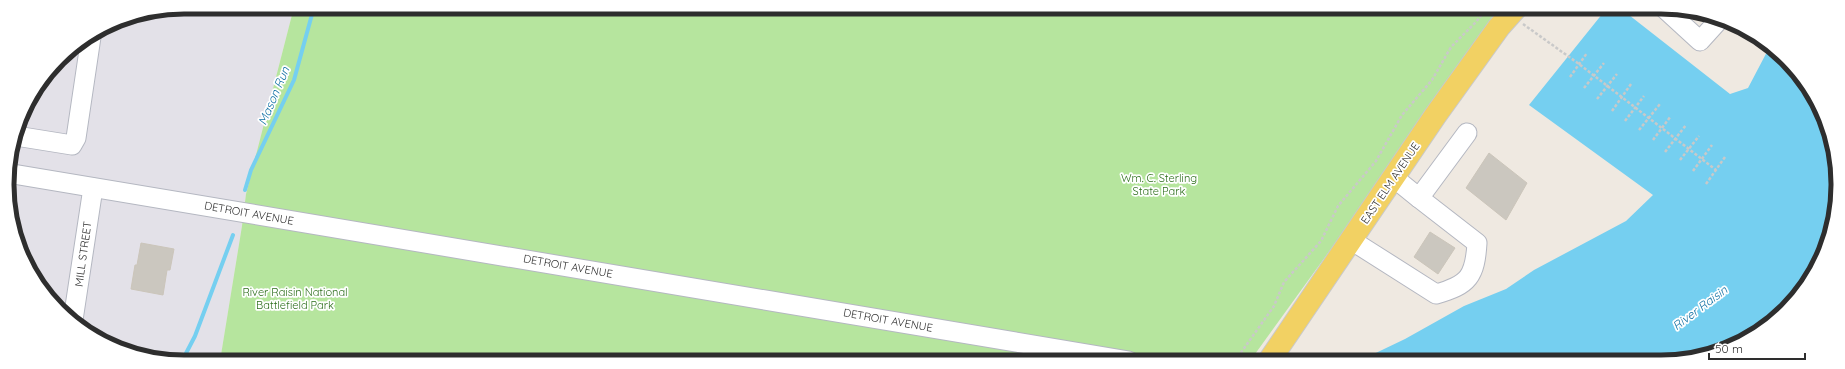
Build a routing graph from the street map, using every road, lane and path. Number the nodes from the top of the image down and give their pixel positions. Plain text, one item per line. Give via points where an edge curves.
1 (1482, 14) edge
2 (1511, 14) edge
3 (1516, 14) edge
4 (1671, 14) edge
5 (1716, 23) edge
6 (90, 43) edge
7 (1587, 53) dead end
8 (1604, 63) dead end
9 (1579, 64) junction
10 (1617, 74) dead end
11 (1593, 76) junction
12 (1570, 77) dead end
13 (1631, 84) dead end
14 (1608, 86) junction
15 (1584, 88) dead end
16 (1621, 96) junction
17 (1644, 96) dead end
18 (1597, 99) dead end
19 (1660, 104) dead end
20 (1636, 107) junction
21 (1612, 111) dead end
22 (1671, 116) dead end
23 (1649, 118) junction
24 (1625, 121) dead end
25 (1686, 125) dead end
26 (1662, 127) junction
27 (1639, 130) dead end
28 (1467, 133) dead end
29 (1699, 136) dead end
30 (21, 137) edge
31 (1675, 138) junction
32 (1653, 140) dead end
33 (1712, 145) dead end
34 (1689, 148) junction
35 (1665, 152) dead end
36 (1725, 157) dead end
37 (1702, 158) junction
38 (1680, 160) dead end
39 (1716, 170) junction
40 (1693, 171) dead end
41 (14, 174) edge
42 (1393, 177) junction
43 (1706, 184) dead end
44 (93, 188) junction
45 (1419, 198) junction
46 (1351, 240) junction
47 (74, 314) edge
48 (1093, 355) edge
49 (1239, 355) edge
50 (1274, 355) edge

1 - 49 path via 1450,47 1432,80 1402,115 1376,160 1338,206 1321,241 1284,282 1274,306
2 - 42 main road, EAST ELM AVENUE
3 - 9 path via 1529,29
4 - 5 street via 1700,41
6 - 30 street via 76,138 72,145
7 - 9 path
8 - 11 path
9 - 11 path
9 - 12 path
10 - 14 path
11 - 14 path
11 - 15 path
13 - 16 path
14 - 16 path
14 - 18 path
16 - 20 path
16 - 21 path
17 - 20 path
19 - 23 path
20 - 23 path
20 - 24 path
22 - 26 path
23 - 26 path
23 - 27 path
25 - 31 path
26 - 31 path
26 - 32 path
28 - 45 street
29 - 34 path
31 - 34 path
31 - 35 path
33 - 37 path
34 - 37 path
34 - 38 path
36 - 39 path
37 - 39 path
37 - 40 path
39 - 43 path
41 - 44 street, DETROIT AVENUE
42 - 45 street
42 - 46 main road, EAST ELM AVENUE
44 - 47 street, MILL STREET
44 - 48 street, DETROIT AVENUE
45 - 46 street via 1477,243 1476,263 1469,277 1451,290 1436,294
46 - 50 main road, EAST ELM AVENUE

